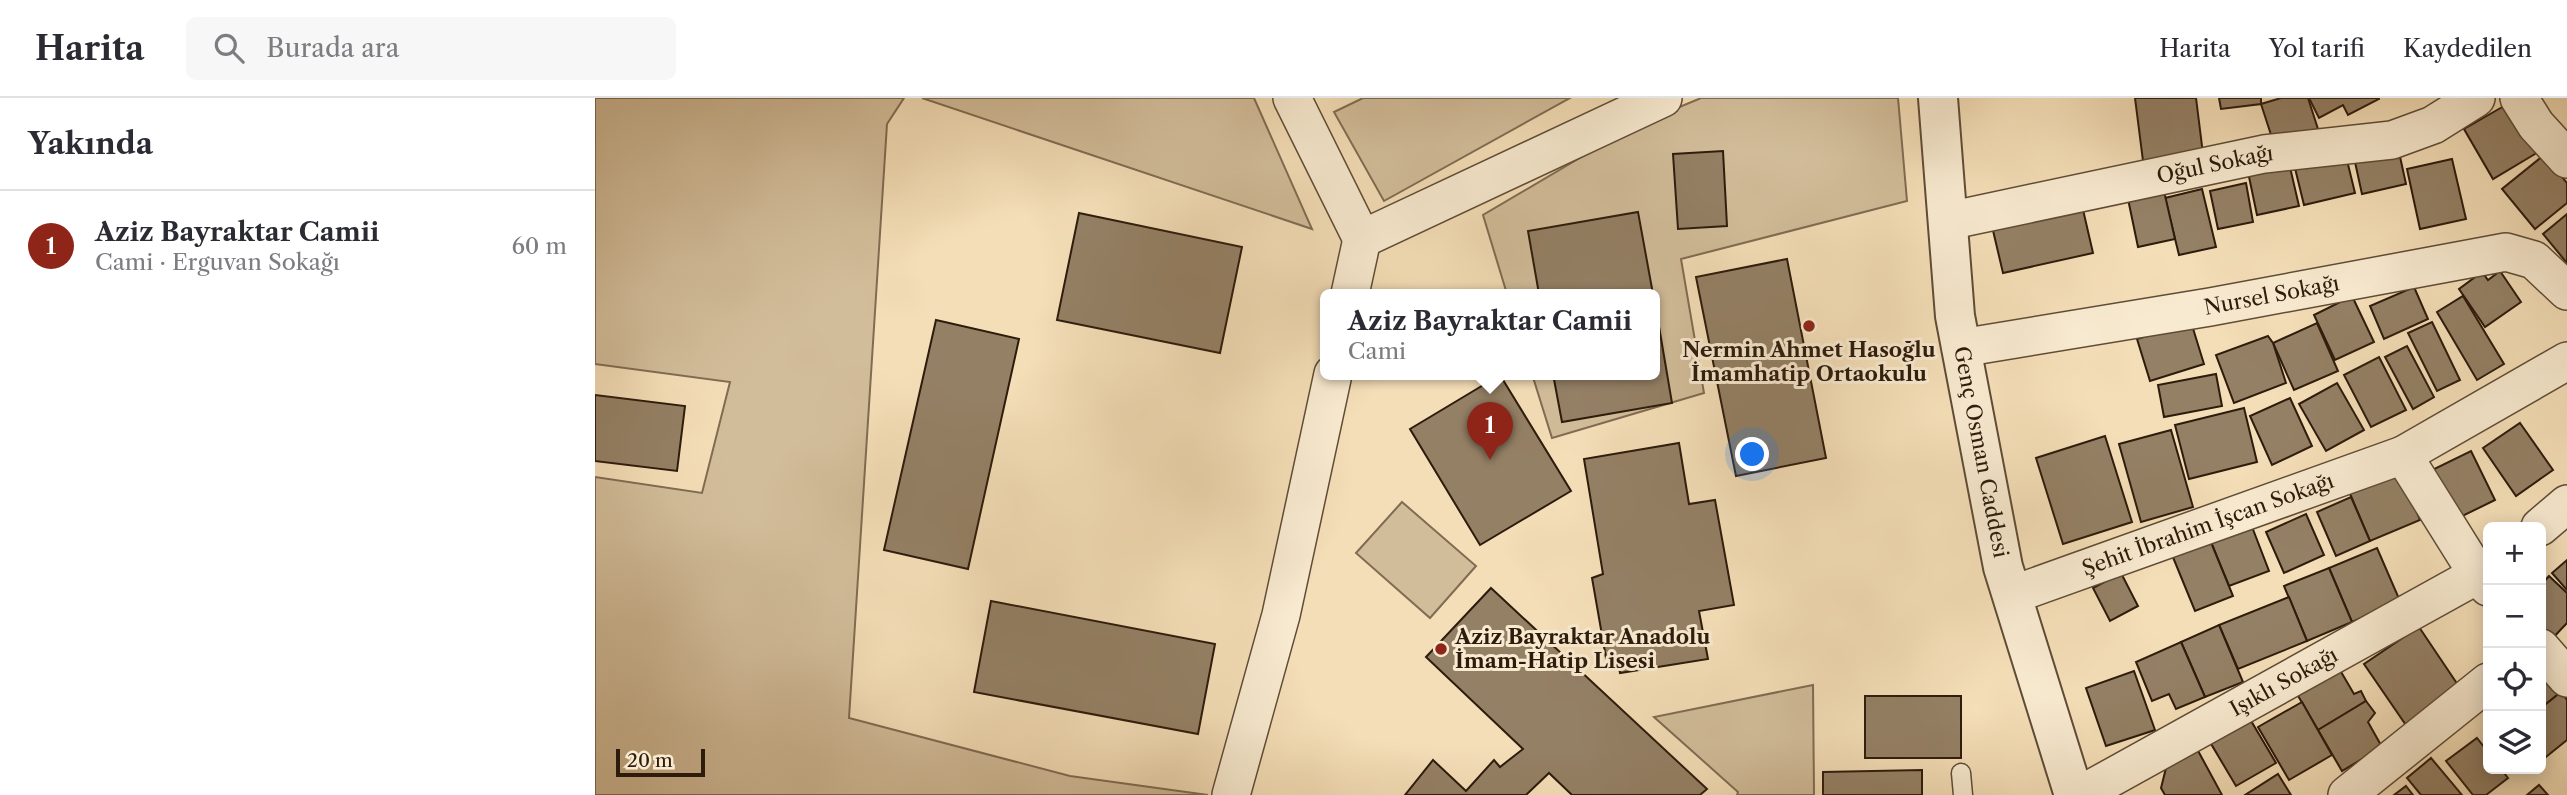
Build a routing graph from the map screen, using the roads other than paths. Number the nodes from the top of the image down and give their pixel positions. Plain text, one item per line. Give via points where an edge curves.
1 (1292, 98) edge
2 (1663, 98) edge
3 (1938, 98) edge
4 (2476, 98) edge
5 (2519, 98) edge
6 (2567, 159) edge
7 (1948, 221) junction
8 (1362, 239) junction
9 (1351, 289) edge
10 (2567, 291) edge
11 (1961, 348) junction
12 (2567, 361) edge
13 (1332, 380) edge
14 (2403, 455) junction
15 (2567, 504) edge
16 (2545, 522) edge
17 (2483, 574) edge
18 (2483, 578) edge
19 (2012, 595) junction
20 (2546, 654) edge
21 (2567, 678) edge
22 (2483, 686) edge
23 (1961, 773) dead end
24 (1231, 795) edge
25 (1963, 795) edge
26 (2074, 795) edge
27 (2080, 795) edge
28 (2347, 795) edge

1 - 8 street
2 - 8 street
3 - 7 street, Genç Osman Caddesi
4 - 7 street, Oğul Sokağı via 2433,125 2392,140 2264,154
5 - 6 street
7 - 11 street, Genç Osman Caddesi
8 - 9 street
10 - 11 street, Nursel Sokağı via 2534,260 2506,252
11 - 19 street, Genç Osman Caddesi
12 - 14 street, Şehit İbrahim İşcan Sokağı
13 - 24 street via 1281,615
14 - 17 street
14 - 19 street, Şehit İbrahim İşcan Sokağı
15 - 16 street
18 - 27 street, Işıklı Sokağı
19 - 26 street, Genç Osman Caddesi
20 - 21 street
22 - 28 street
23 - 25 lane

